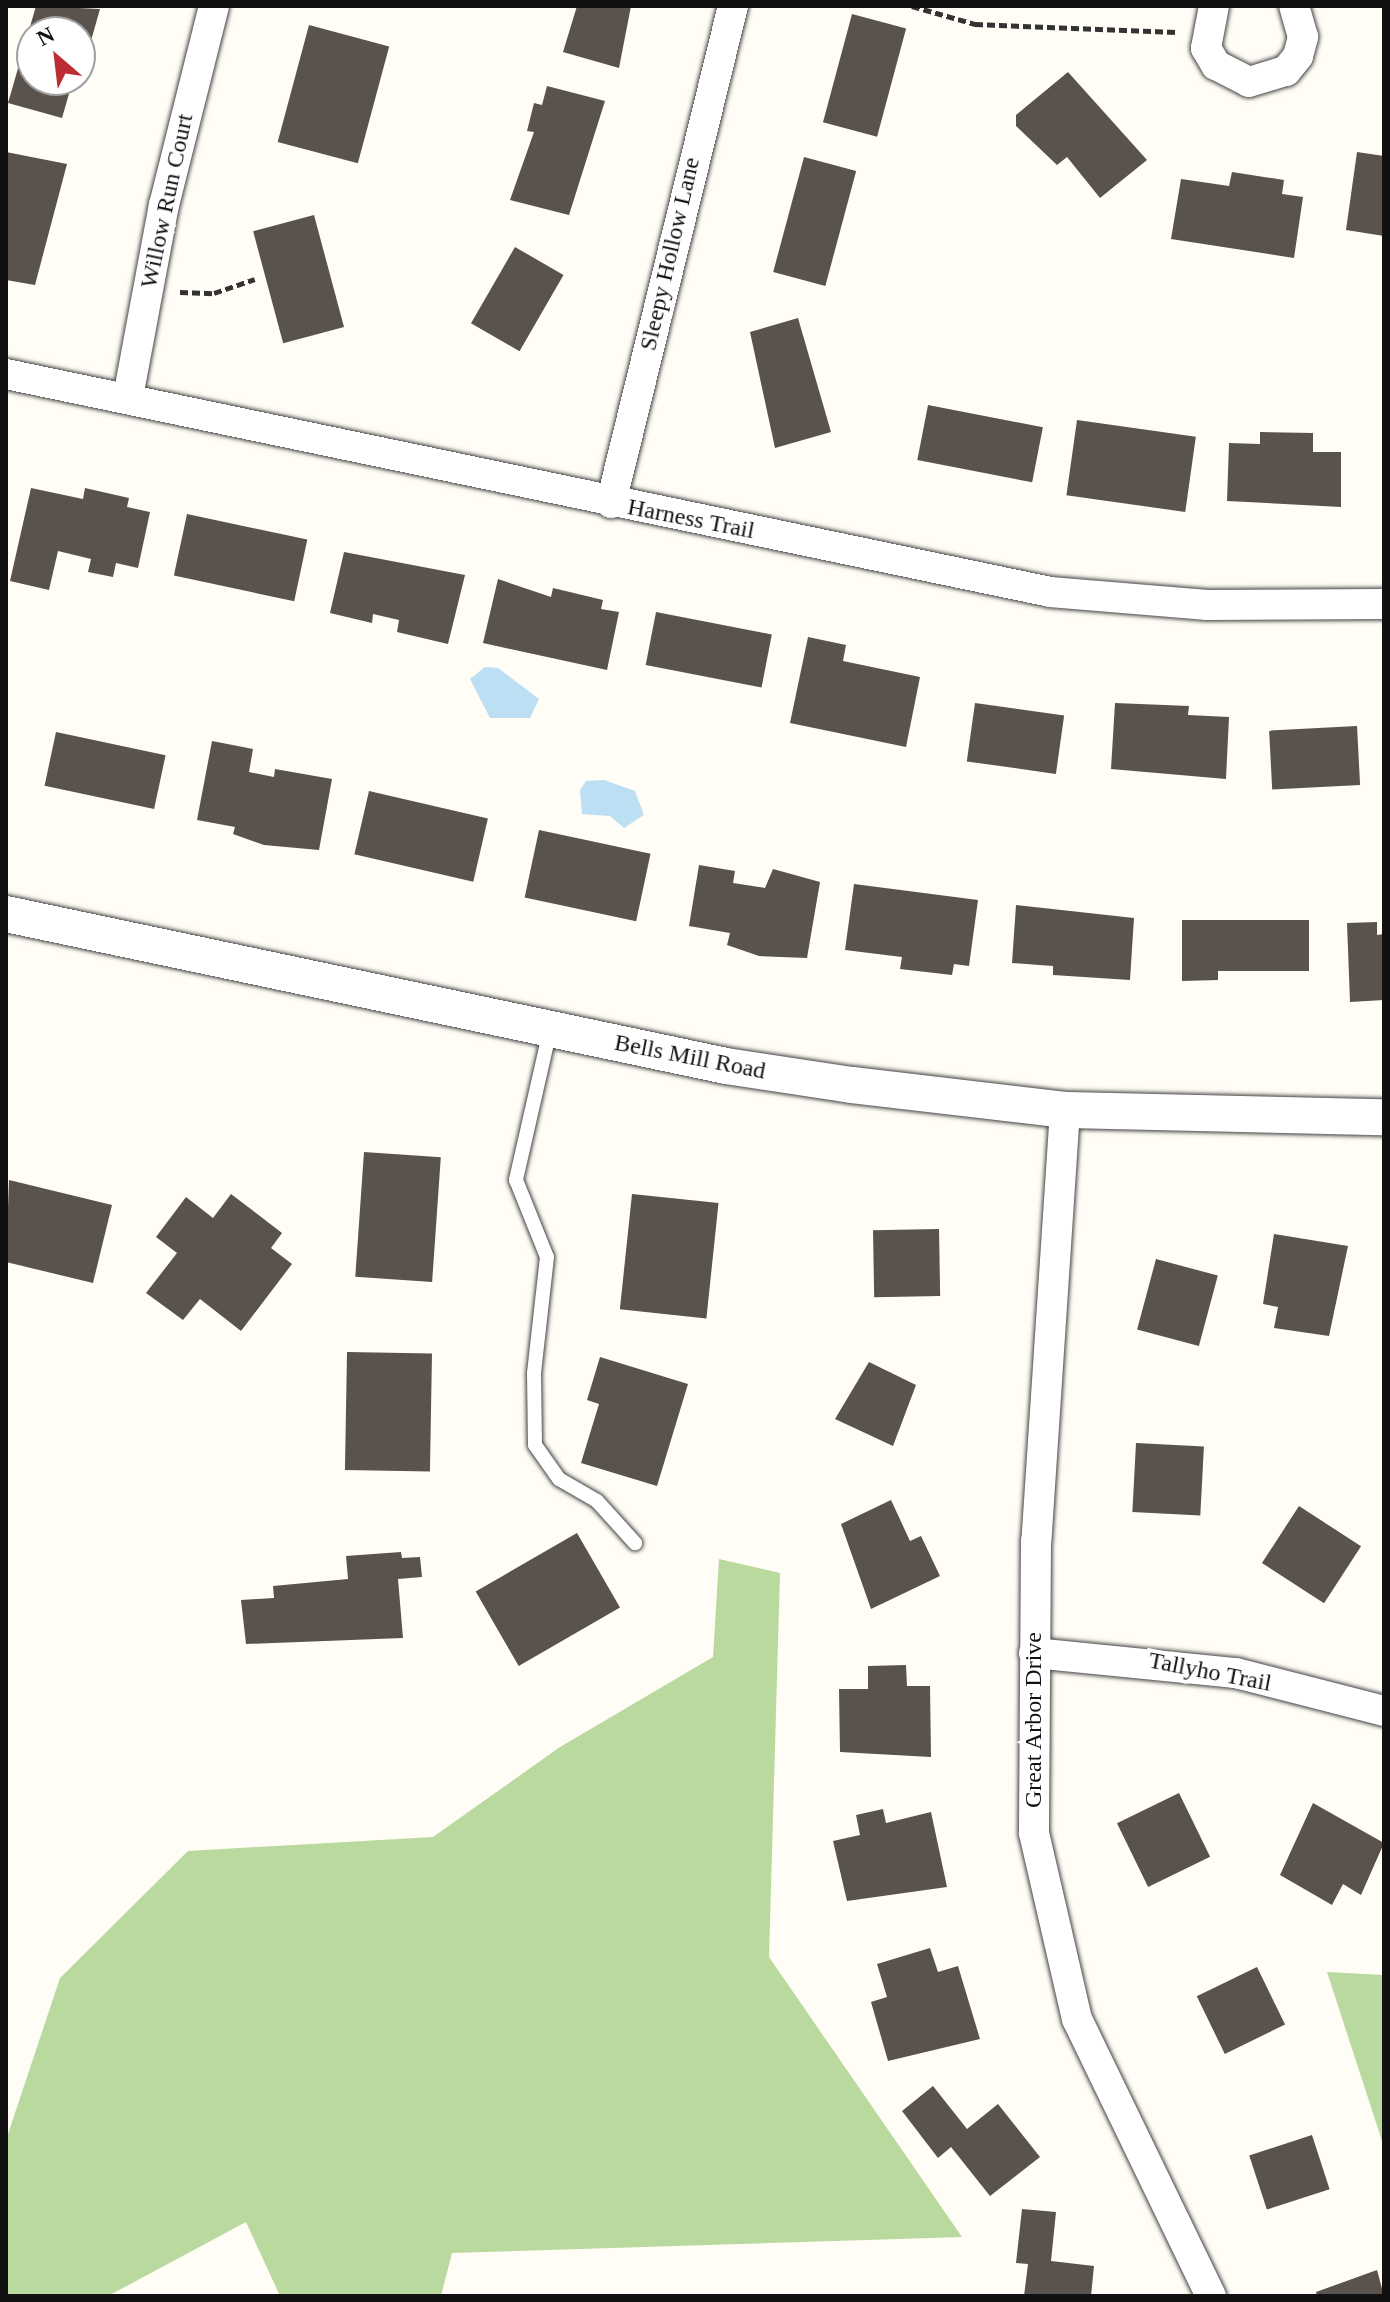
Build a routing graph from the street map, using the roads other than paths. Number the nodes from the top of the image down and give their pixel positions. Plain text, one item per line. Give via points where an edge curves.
1 (214, 6) edge
2 (733, 6) edge
3 (1294, 6) edge
4 (1209, 18) edge
5 (6, 374) edge
6 (128, 397) junction
7 (611, 503) junction
8 (1384, 604) edge
9 (6, 914) edge
10 (550, 1030) junction
11 (1065, 1110) junction
12 (1384, 1117) edge
13 (635, 1543) dead end
14 (1034, 1653) junction
15 (1384, 1711) edge
16 (1211, 2296) edge

1 - 6 street, Willow Run Court
2 - 7 street, Sleepy Hollow Lane
3 - 4 street via 1303,37 1298,56 1269,80 1238,81 1216,65
5 - 6 street, Harness Trail
6 - 7 street, Harness Trail
7 - 8 street, Harness Trail via 1050,592 1207,605
9 - 10 street, Bells Mill Road
10 - 11 street, Bells Mill Road via 726,1066
10 - 13 lane via 516,1180 547,1257 534,1373 535,1445 559,1479 597,1501
11 - 12 street, Bells Mill Road
11 - 14 street, Great Arbor Drive
14 - 15 street, Tallyho Trail via 1236,1673
14 - 16 street, Great Arbor Drive via 1032,1791 1046,1908 1098,2068

